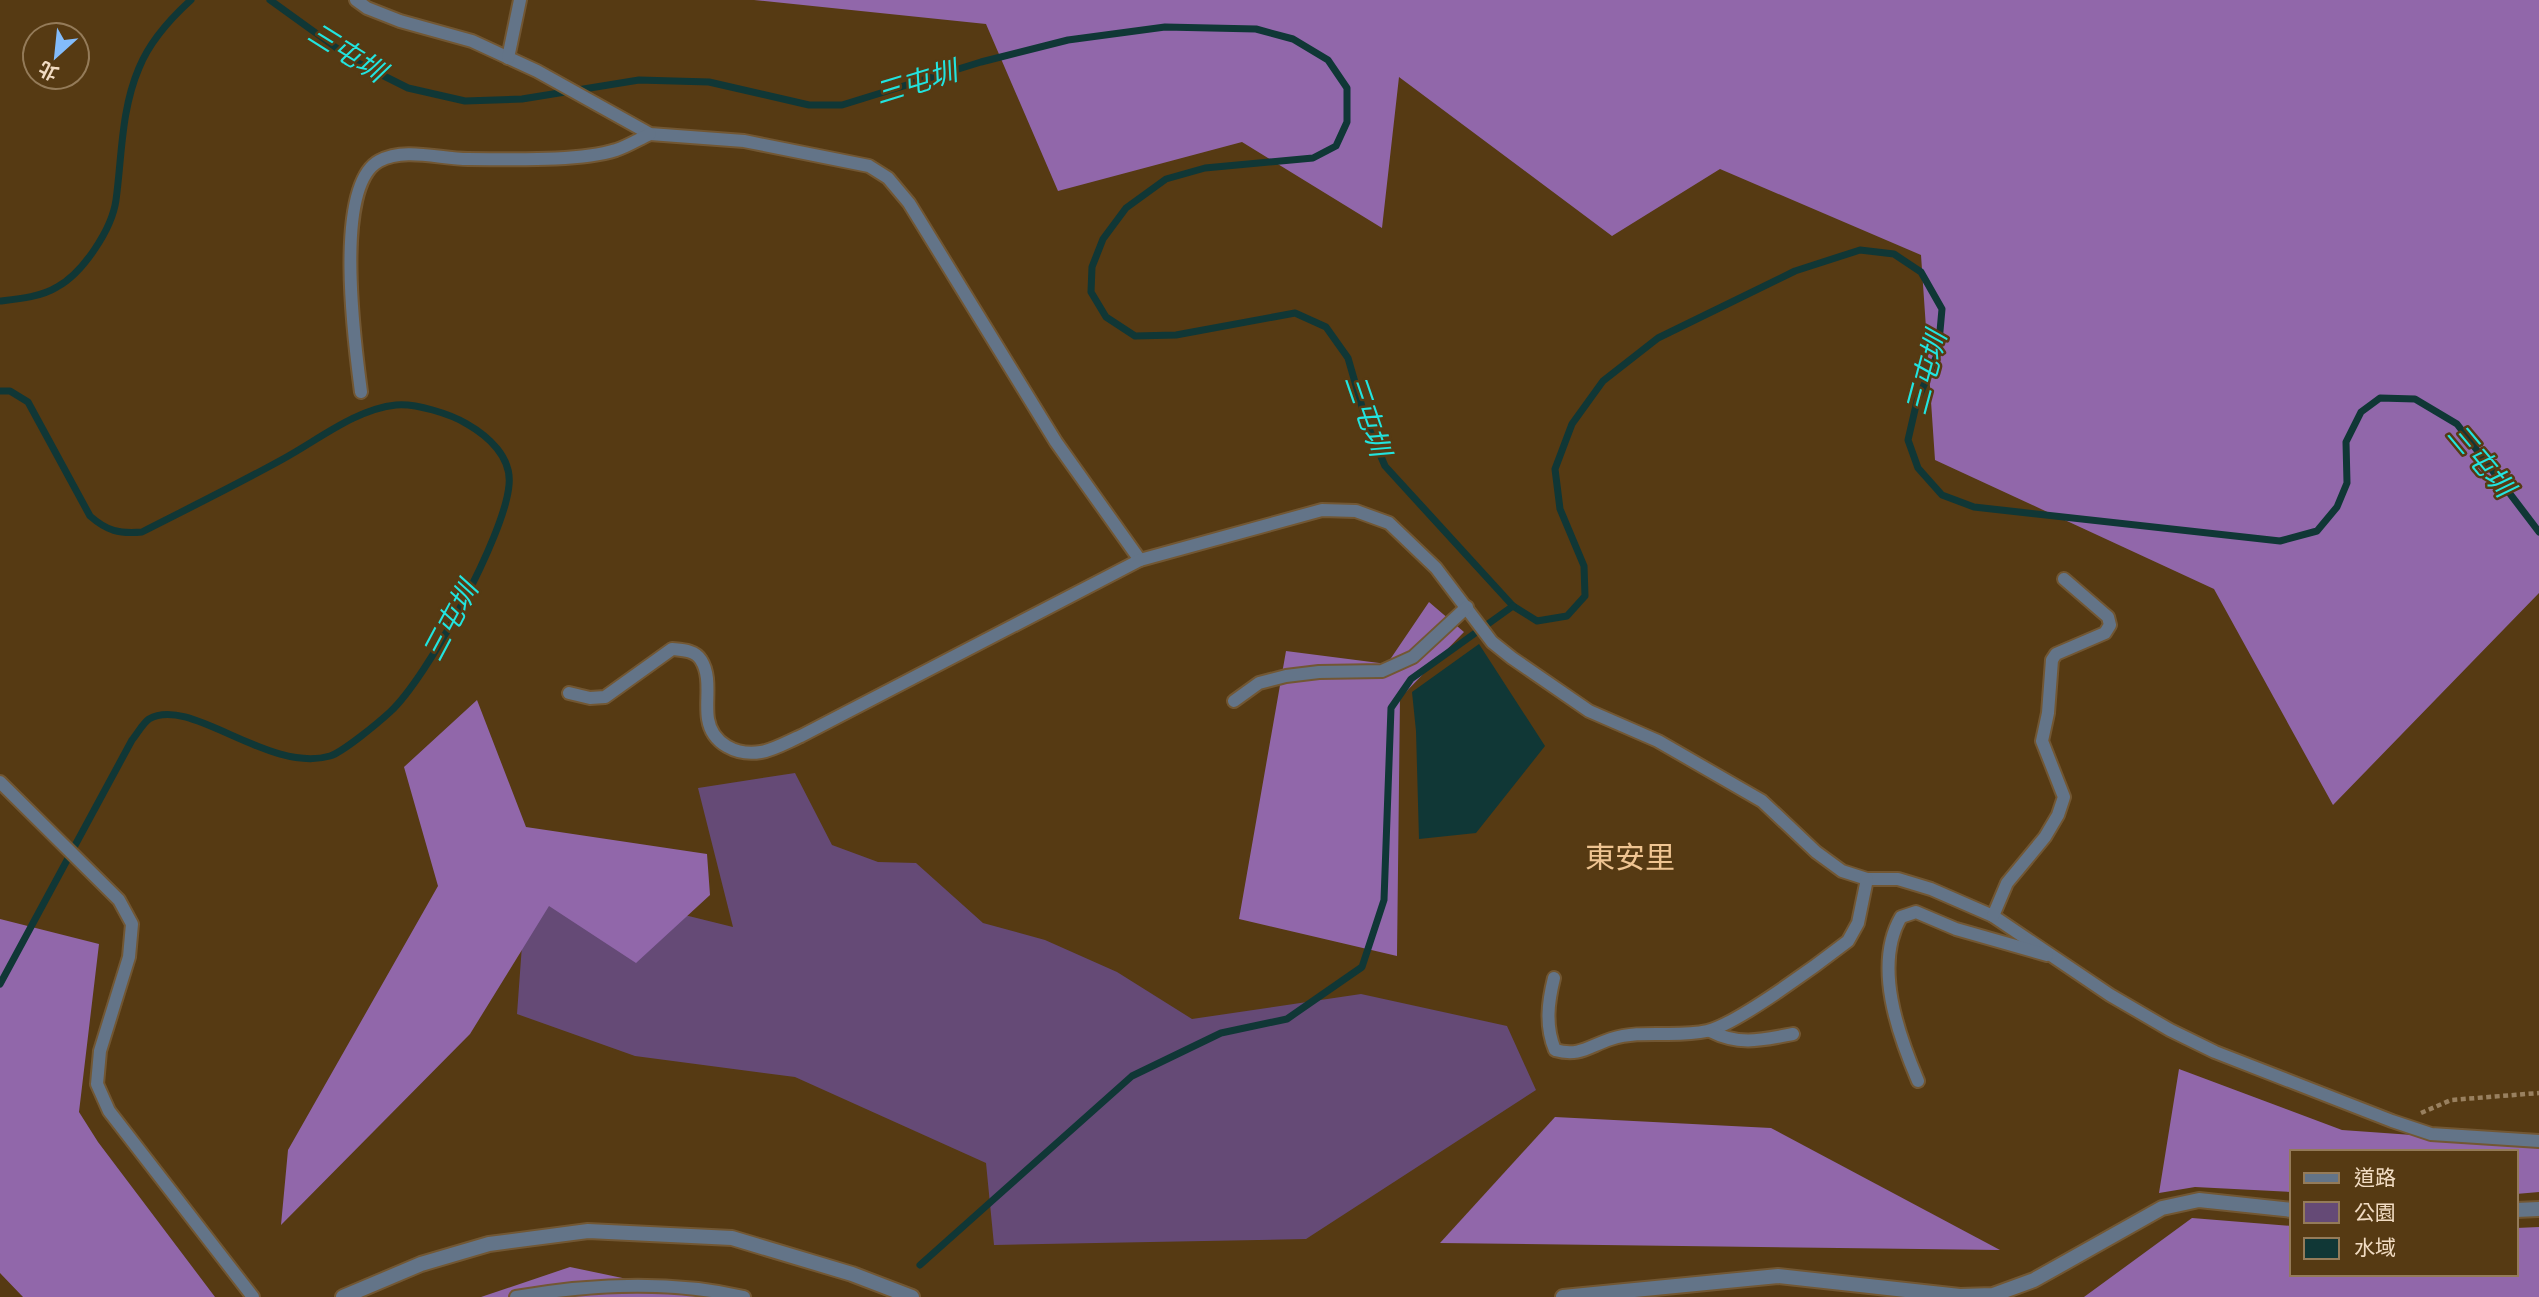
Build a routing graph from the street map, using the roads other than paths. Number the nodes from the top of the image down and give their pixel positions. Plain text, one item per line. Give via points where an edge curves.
1 (356, 0) edge
2 (520, 0) edge
3 (508, 58) junction
4 (650, 134) junction
5 (362, 392) dead end
6 (1140, 560) junction
7 (2064, 579) dead end
8 (1467, 607) junction
9 (569, 693) dead end
10 (1234, 701) dead end
11 (0, 782) edge
12 (1867, 879) junction
13 (1993, 916) junction
14 (2058, 958) junction
15 (1554, 978) dead end
16 (1710, 1031) junction
17 (1793, 1034) dead end
18 (1918, 1081) dead end
19 (2539, 1141) edge
20 (2539, 1209) edge
21 (2290, 1210) edge
22 (2518, 1210) edge
23 (253, 1297) edge
24 (344, 1297) edge
25 (516, 1297) edge
26 (744, 1297) edge
27 (912, 1297) edge
28 (1563, 1297) edge

1 - 3 lane via 400,21 472,41
2 - 3 lane
3 - 4 lane
4 - 5 lane via 615,150 555,158 400,154 377,162 362,180 351,243 351,316
4 - 6 lane via 744,141 869,166 888,178 909,203 1056,442
6 - 8 lane via 1322,510 1356,511 1389,523 1436,568
6 - 9 lane via 801,736 761,752 736,752 716,740 708,720 708,685 701,660 689,651 672,649 605,697
7 - 13 lane via 2108,617 2110,625 2105,633 2056,654 2052,660 2042,741 2064,797 2045,837 2007,883
8 - 10 lane via 1413,657 1382,671 1286,676 1259,683
8 - 12 lane via 1492,642 1589,711 1711,769 1762,801 1842,871
11 - 23 lane via 119,900 132,925 129,957 100,1051 97,1084 109,1111
12 - 13 lane via 1909,882
12 - 16 lane via 1858,923 1848,941
13 - 14 lane
14 - 18 lane via 1956,929 1916,912 1901,917 1891,933 1891,981 1899,1036
14 - 19 lane via 2110,995 2215,1052 2406,1125 2431,1134
15 - 16 lane via 1548,1002 1549,1035 1555,1050 1570,1054 1611,1039
16 - 17 lane via 1725,1039 1748,1042
20 - 22 street
21 - 28 street via 2199,1200 2162,1208 2034,1280 1993,1295 1960,1296 1778,1276
24 - 27 street via 421,1264 489,1244 588,1231 732,1238
25 - 26 lane via 587,1286 701,1287

